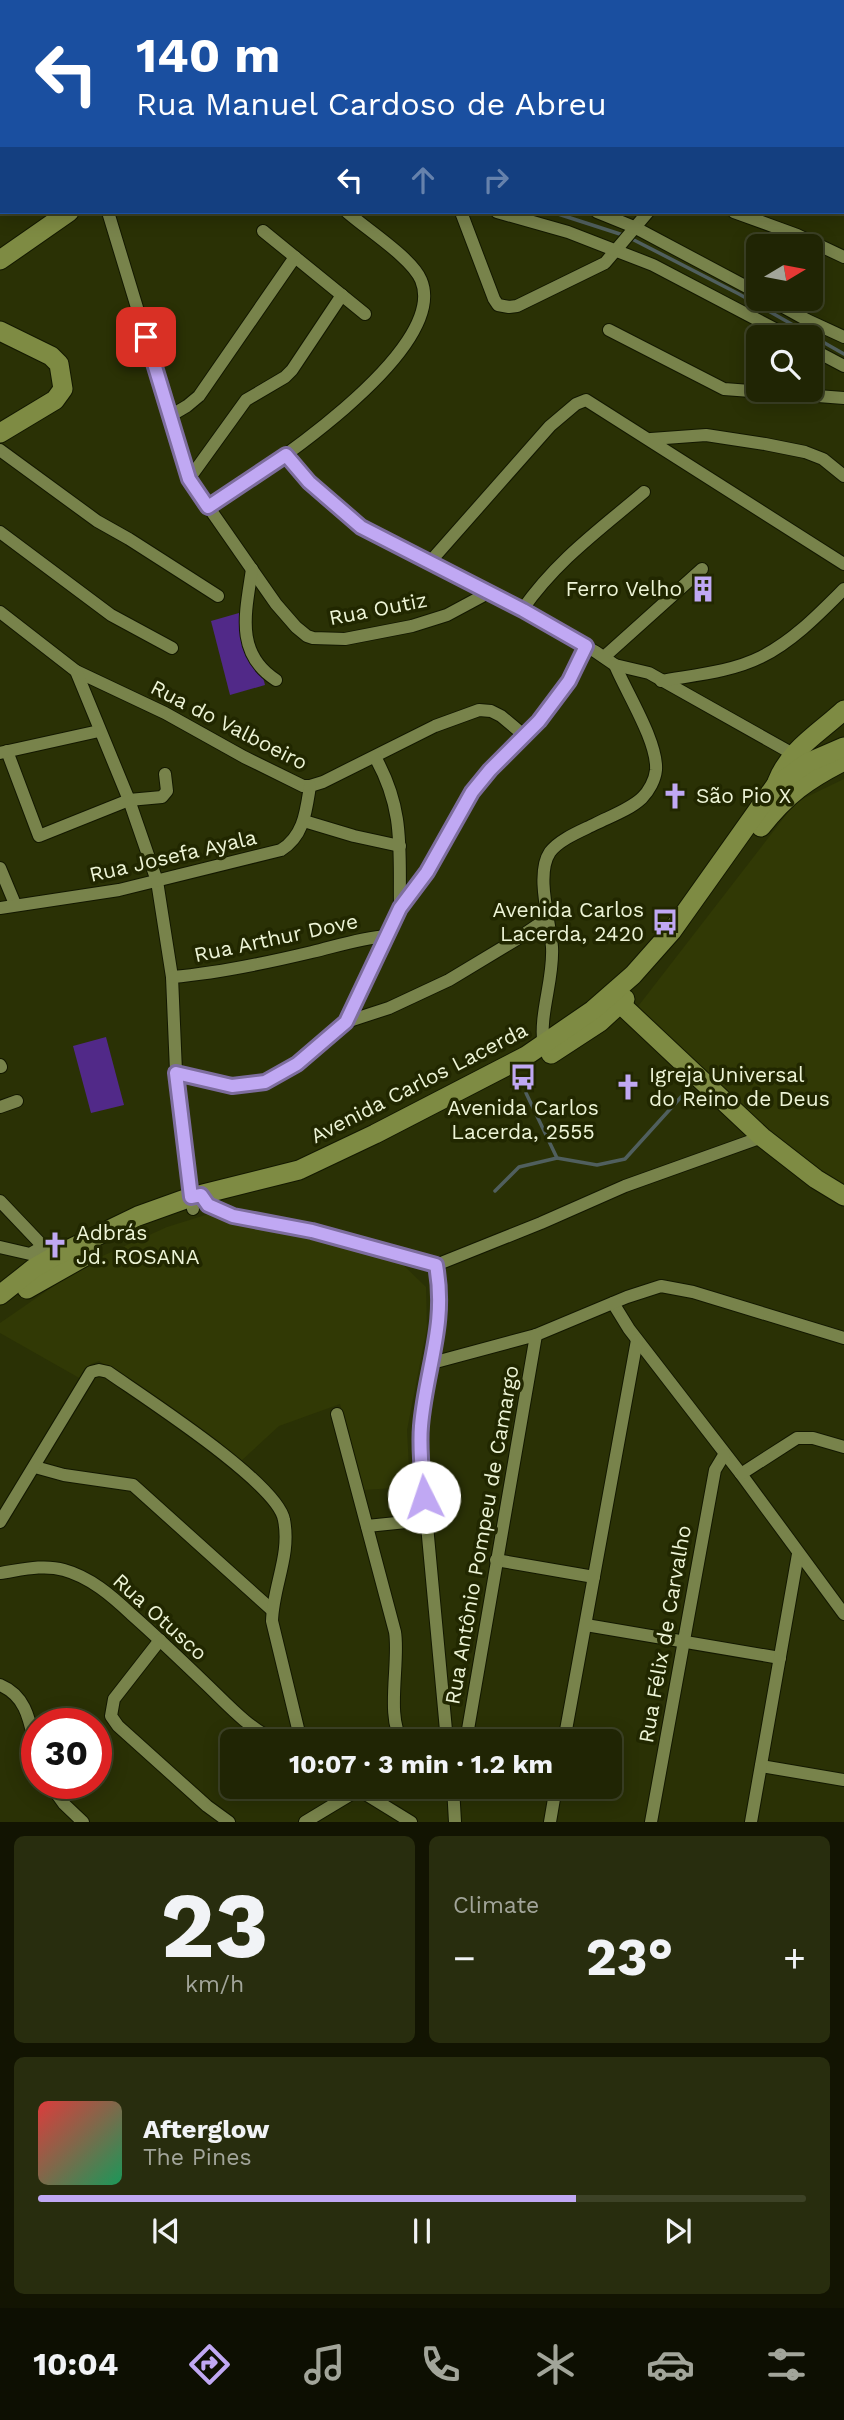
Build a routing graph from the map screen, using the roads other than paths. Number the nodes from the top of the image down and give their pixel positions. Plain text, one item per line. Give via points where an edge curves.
1 (66, 214) edge
2 (109, 214) edge
3 (349, 214) edge
4 (462, 214) edge
5 (504, 214) edge
6 (601, 214) edge
7 (646, 214) edge
8 (742, 214) edge
9 (632, 230) junction
10 (263, 231) dead end
11 (619, 249) junction
12 (295, 257) junction
13 (844, 257) edge
14 (0, 260) edge
15 (746, 287) edge
16 (342, 295) junction
17 (793, 312) edge
18 (365, 314) dead end
19 (767, 325) edge
20 (609, 330) dead end
21 (0, 331) edge
22 (844, 337) edge
23 (823, 355) edge
24 (844, 366) edge
25 (844, 398) edge
26 (170, 416) junction
27 (0, 433) edge
28 (651, 439) junction
29 (0, 450) edge
30 (286, 455) junction
31 (844, 476) edge
32 (189, 479) junction
33 (644, 492) dead end
34 (208, 507) junction
35 (0, 531) edge
36 (431, 564) junction
37 (844, 564) edge
38 (252, 569) junction
39 (702, 569) dead end
40 (844, 589) edge
41 (488, 593) junction
42 (218, 596) dead end
43 (523, 610) junction
44 (0, 612) edge
45 (586, 646) junction
46 (172, 648) dead end
47 (609, 661) junction
48 (76, 671) junction
49 (276, 680) dead end
50 (661, 681) junction
51 (844, 710) edge
52 (99, 731) junction
53 (525, 736) junction
54 (844, 747) edge
55 (3, 752) edge
56 (375, 757) junction
57 (844, 761) edge
58 (803, 769) junction
59 (165, 774) dead end
60 (310, 786) junction
61 (129, 800) junction
62 (304, 821) junction
63 (400, 846) junction
64 (0, 868) edge
65 (157, 881) junction
66 (15, 904) junction
67 (0, 908) edge
68 (400, 908) junction
69 (548, 918) junction
70 (387, 936) junction
71 (172, 977) junction
72 (615, 1000) junction
73 (346, 1022) junction
74 (545, 1051) junction
75 (176, 1073) junction
76 (18, 1101) dead end
77 (0, 1107) edge
78 (762, 1137) junction
79 (844, 1196) edge
80 (0, 1200) edge
81 (198, 1201) junction
82 (0, 1247) edge
83 (54, 1257) junction
84 (436, 1265) junction
85 (0, 1294) edge
86 (612, 1303) junction
87 (0, 1308) edge
88 (536, 1335) junction
89 (844, 1338) edge
90 (637, 1340) junction
91 (432, 1363) junction
92 (337, 1414) dead end
93 (844, 1447) edge
94 (724, 1455) junction
95 (35, 1468) junction
96 (741, 1474) junction
97 (426, 1520) junction
98 (0, 1522) edge
99 (367, 1526) junction
100 (798, 1554) junction
101 (496, 1560) junction
102 (0, 1573) edge
103 (594, 1577) junction
104 (272, 1610) junction
105 (844, 1614) edge
106 (586, 1625) junction
107 (160, 1640) junction
108 (683, 1642) junction
109 (780, 1658) junction
110 (0, 1685) edge
111 (24, 1708) edge
112 (258, 1729) edge
113 (298, 1729) edge
114 (397, 1729) edge
115 (446, 1729) edge
116 (468, 1729) edge
117 (566, 1729) edge
118 (761, 1766) junction
119 (844, 1780) edge
120 (60, 1799) edge
121 (340, 1799) edge
122 (374, 1799) edge
123 (455, 1799) edge
124 (457, 1799) edge
125 (554, 1799) edge
126 (456, 1805) junction
127 (83, 1822) edge
128 (229, 1822) edge
129 (305, 1822) edge
130 (411, 1822) edge
131 (455, 1822) edge
132 (550, 1822) edge
133 (651, 1822) edge
134 (751, 1822) edge

1 - 14 main road
2 - 26 street, Rua Outiz
3 - 30 street via 415,271 423,287 424,310 408,342 382,374
4 - 11 street via 494,299 501,306 517,306 578,277 605,263
5 - 11 street
6 - 9 street
7 - 9 street
8 - 13 street
9 - 11 street
9 - 15 street
10 - 12 street
11 - 19 street
12 - 16 street
12 - 26 street via 199,396
16 - 18 street
16 - 32 street via 292,370 246,400
17 - 22 street
20 - 25 street via 724,389
21 - 27 main road via 51,356 59,364 63,389 55,400
23 - 24 street
26 - 32 street, Rua Outiz
28 - 31 street via 706,435 765,444 823,459
28 - 36 street via 588,400 576,404 529,448
28 - 37 street
29 - 42 street via 97,521
30 - 34 street
30 - 36 street via 309,482 361,527
32 - 34 street, Rua Outiz
33 - 43 street via 559,563
34 - 38 street, Rua Outiz
35 - 46 street via 111,615
36 - 41 street
38 - 41 street, Rua Outiz via 296,627 320,640 412,626 447,615
38 - 49 street via 244,629 253,657
39 - 47 street
40 - 50 street via 806,626 761,657
41 - 43 street
43 - 45 street
44 - 48 street, Rua do Valboeiro
45 - 47 street
45 - 53 street via 569,681
47 - 50 street
47 - 69 street via 653,748 654,779 634,803 551,851 543,877
48 - 52 street
48 - 60 street, Rua do Valboeiro
50 - 58 street
51 - 58 main road via 806,747
52 - 55 street
52 - 61 street
53 - 56 street, Rua do Valboeiro via 491,710 480,710 435,726
53 - 68 street via 472,792 427,872
54 - 58 main road, Avenida Carlos Lacerda
55 - 61 street via 39,836
56 - 60 street, Rua do Valboeiro
56 - 63 street via 394,798
57 - 58 main road, Avenida Carlos Lacerda
58 - 72 main road, Avenida Carlos Lacerda via 683,933
58 - 72 main road, Avenida Carlos Lacerda via 775,786 672,931
59 - 61 street via 166,795
60 - 62 street, Rua Josefa Ayala
61 - 65 street
62 - 63 street
62 - 65 street, Rua Josefa Ayala via 295,838 281,850
63 - 68 street
64 - 66 street
65 - 66 street, Rua Josefa Ayala
65 - 71 street
66 - 67 street, Rua Josefa Ayala
68 - 70 street
69 - 73 street via 449,980
69 - 74 street via 552,953
70 - 71 street, Rua Arthur Dove
70 - 73 street
71 - 75 street
72 - 74 main road, Avenida Carlos Lacerda
72 - 78 main road
73 - 75 street via 297,1064 265,1082 232,1086
74 - 81 main road, Avenida Carlos Lacerda via 526,1056 299,1170
75 - 81 street
76 - 77 street
78 - 79 main road
78 - 84 street via 637,1182
80 - 83 street
81 - 83 main road, Avenida Carlos Lacerda via 138,1216
81 - 84 street via 233,1216 312,1231
82 - 83 street
83 - 85 main road, Avenida Carlos Lacerda
83 - 87 main road, Avenida Carlos Lacerda
84 - 91 street via 440,1320
86 - 88 street
86 - 89 street via 649,1289 672,1287
86 - 90 street
88 - 91 street
88 - 101 street, Rua Antônio Pompeu de Camargo
90 - 94 street
90 - 103 street
91 - 97 street via 421,1428
92 - 99 street
93 - 96 street via 797,1438
94 - 96 street
94 - 108 street, Rua Félix de Carvalho via 715,1470
95 - 98 street
95 - 104 street via 133,1485
95 - 104 street via 91,1372 108,1372 213,1444 278,1505 285,1522 285,1545
96 - 100 street
97 - 99 street
97 - 115 street
99 - 114 street via 397,1642
100 - 105 street
100 - 109 street
101 - 103 street
101 - 116 street, Rua Antônio Pompeu de Camargo
102 - 107 street, Rua Otusco via 25,1568 65,1570 115,1599
103 - 106 street
104 - 113 street via 273,1632
106 - 108 street
106 - 117 street
107 - 112 street, Rua Otusco
107 - 128 street via 114,1699 111,1716
108 - 109 street
108 - 133 street, Rua Félix de Carvalho
109 - 118 street
110 - 111 street via 16,1695
118 - 119 street
118 - 134 street
120 - 127 street
121 - 129 street
122 - 130 street
123 - 126 street
124 - 126 street
125 - 132 street
126 - 131 street

